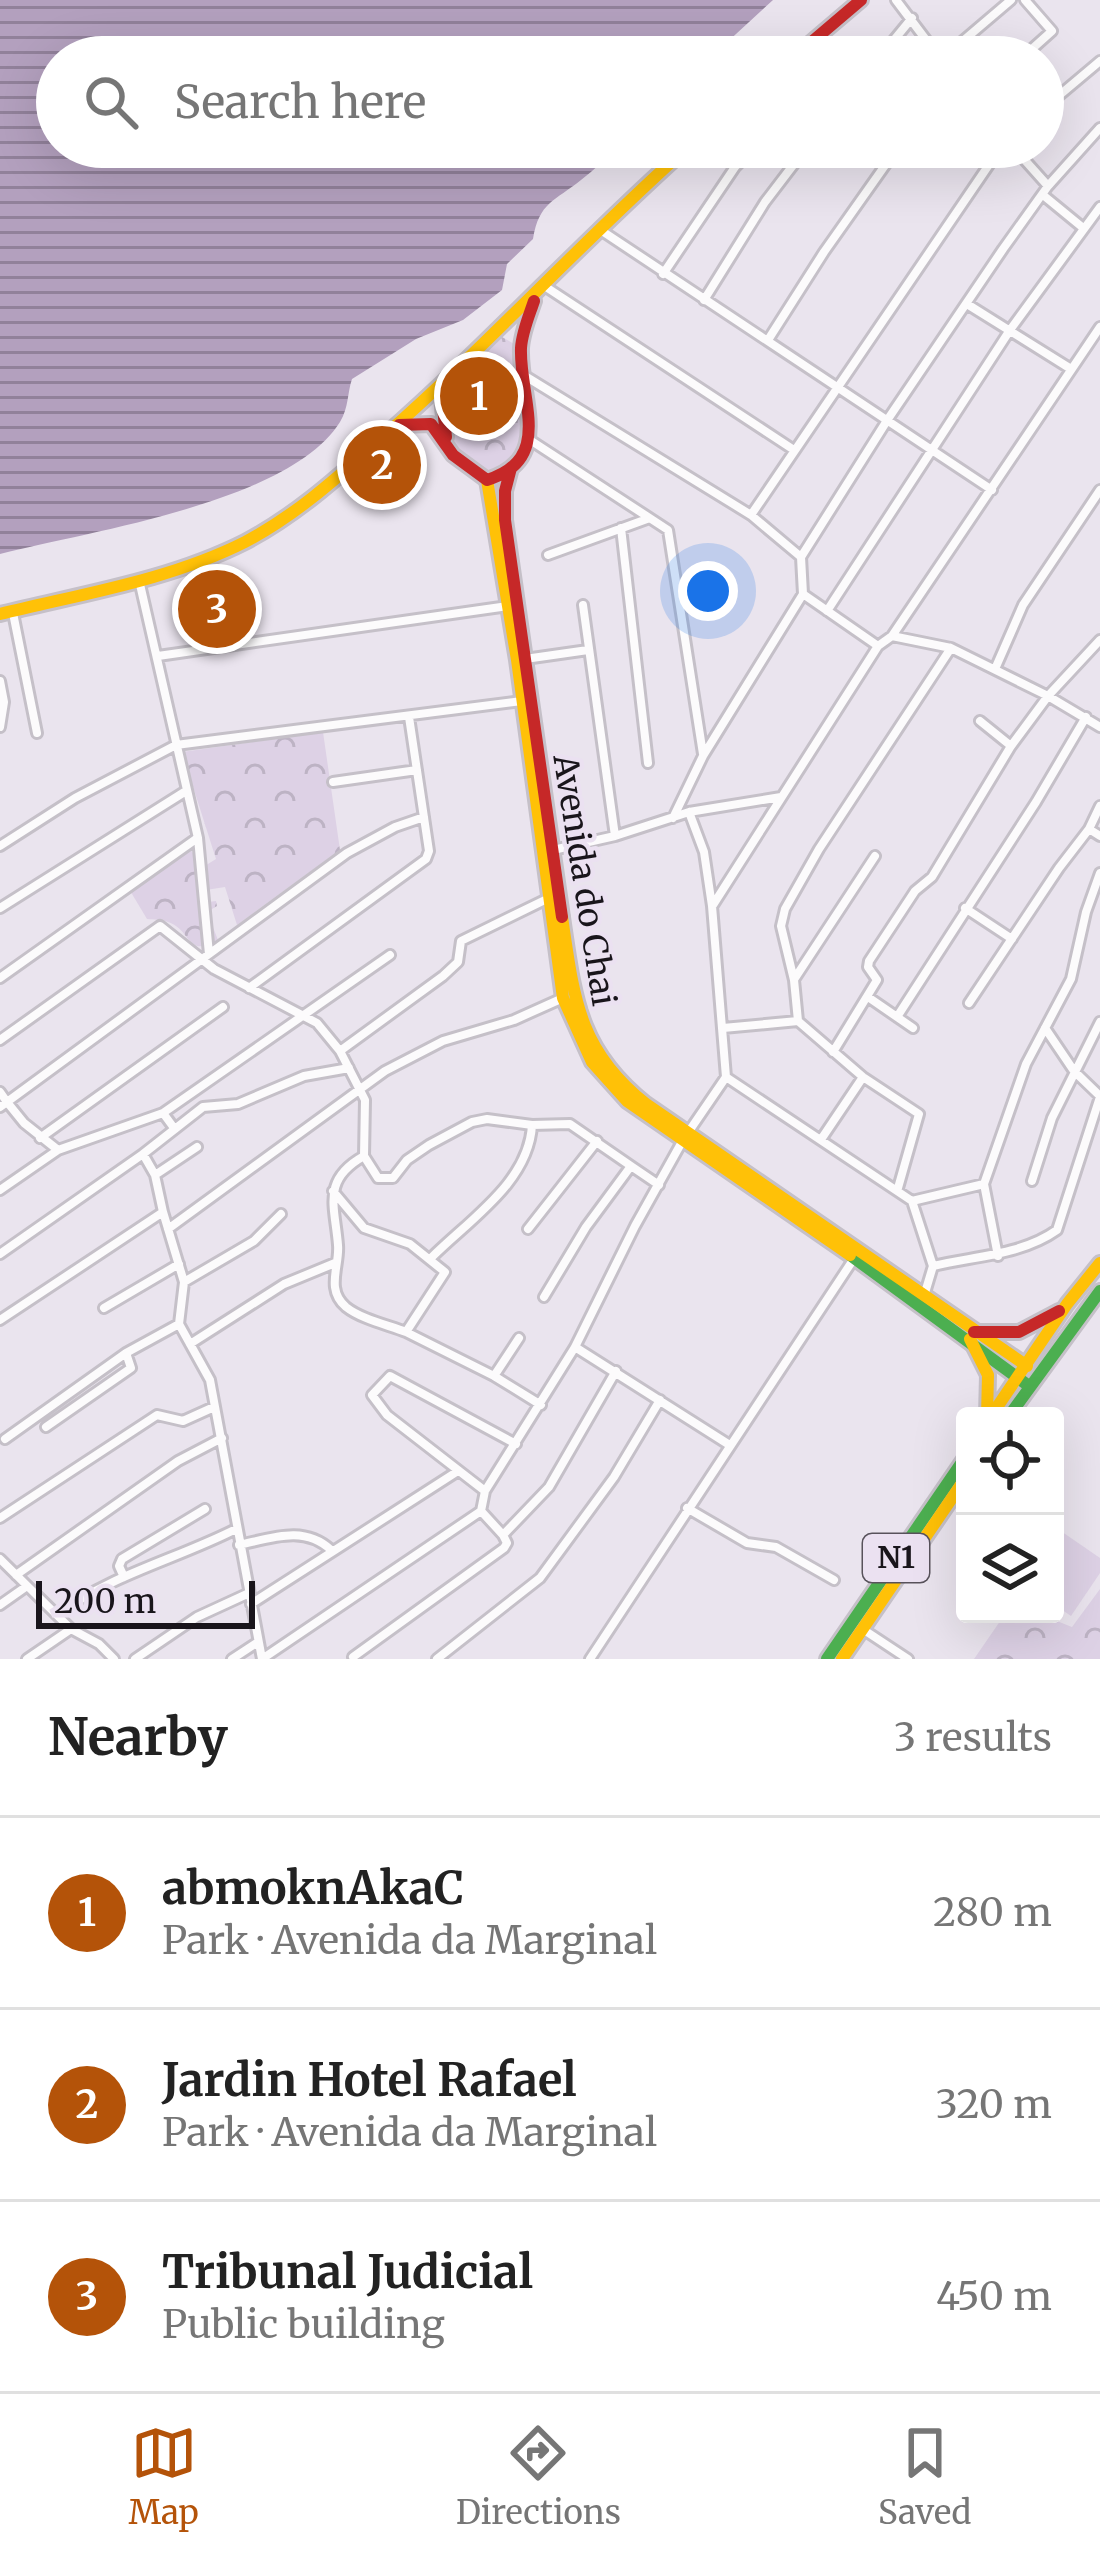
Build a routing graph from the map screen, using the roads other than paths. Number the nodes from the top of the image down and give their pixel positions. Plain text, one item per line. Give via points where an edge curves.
1 (861, 0) edge
2 (896, 0) edge
3 (1011, 0) edge
4 (1025, 0) edge
5 (912, 18) junction
6 (819, 36) edge
7 (897, 36) edge
8 (925, 36) edge
9 (967, 36) edge
10 (1047, 36) edge
11 (1100, 61) edge
12 (1064, 91) edge
13 (1100, 128) edge
14 (665, 168) edge
15 (734, 168) edge
16 (791, 168) edge
17 (883, 168) edge
18 (987, 168) edge
19 (1028, 168) edge
20 (1045, 191) junction
21 (1100, 207) edge
22 (1082, 226) junction
23 (599, 229) junction
24 (663, 274) junction
25 (546, 286) junction
26 (535, 298) junction
27 (704, 300) junction
28 (967, 304) junction
29 (1100, 327) edge
30 (1010, 331) junction
31 (498, 332) junction
32 (768, 340) junction
33 (520, 346) junction
34 (1071, 369) junction
35 (524, 376) junction
36 (838, 385) junction
37 (441, 387) junction
38 (888, 419) junction
39 (397, 426) junction
40 (446, 440) junction
41 (530, 440) junction
42 (794, 450) junction
43 (934, 451) junction
44 (511, 469) junction
45 (487, 480) junction
46 (992, 490) junction
47 (1100, 490) edge
48 (752, 515) junction
49 (648, 518) junction
50 (621, 528) junction
51 (548, 554) dead end
52 (801, 557) junction
53 (140, 580) junction
54 (803, 594) junction
55 (583, 605) dead end
56 (508, 606) junction
57 (827, 611) junction
58 (7, 613) edge
59 (892, 636) junction
60 (1100, 640) edge
61 (878, 646) junction
62 (950, 649) junction
63 (589, 650) junction
64 (158, 656) junction
65 (525, 659) junction
66 (994, 669) junction
67 (0, 681) edge
68 (1048, 696) junction
69 (522, 701) junction
70 (409, 717) junction
71 (1085, 717) junction
72 (980, 721) dead end
73 (0, 725) edge
74 (1100, 727) edge
75 (38, 733) dead end
76 (176, 746) junction
77 (1011, 746) junction
78 (703, 756) junction
79 (648, 764) dead end
80 (417, 770) junction
81 (333, 782) dead end
82 (186, 791) junction
83 (783, 797) junction
84 (1100, 806) edge
85 (689, 812) junction
86 (424, 818) junction
87 (673, 818) junction
88 (1089, 830) junction
89 (615, 836) junction
90 (1100, 836) edge
91 (198, 838) junction
92 (0, 844) edge
93 (553, 850) junction
94 (875, 856) dead end
95 (1100, 873) edge
96 (550, 898) junction
97 (712, 906) junction
98 (0, 908) edge
99 (964, 908) junction
100 (1012, 938) junction
101 (390, 955) dead end
102 (204, 957) junction
103 (0, 978) edge
104 (794, 980) junction
105 (248, 988) junction
106 (568, 996) junction
107 (868, 997) junction
108 (969, 1003) dead end
109 (223, 1007) dead end
110 (301, 1015) junction
111 (897, 1017) junction
112 (798, 1021) junction
113 (1100, 1022) edge
114 (723, 1028) junction
115 (913, 1028) dead end
116 (1045, 1028) junction
117 (0, 1040) edge
118 (340, 1051) junction
119 (833, 1052) junction
120 (349, 1067) junction
121 (1074, 1071) junction
122 (863, 1076) junction
123 (726, 1077) junction
124 (360, 1089) junction
125 (0, 1092) edge
126 (1100, 1096) edge
127 (3, 1104) edge
128 (163, 1113) junction
129 (532, 1125) junction
130 (174, 1128) junction
131 (686, 1136) junction
132 (40, 1138) junction
133 (822, 1138) junction
134 (597, 1141) junction
135 (197, 1147) dead end
136 (58, 1150) junction
137 (142, 1154) junction
138 (364, 1156) junction
139 (631, 1166) junction
140 (155, 1175) junction
141 (1032, 1180) dead end
142 (985, 1184) junction
143 (659, 1185) junction
144 (898, 1188) junction
145 (0, 1190) edge
146 (334, 1191) junction
147 (912, 1201) junction
148 (163, 1212) junction
149 (281, 1214) dead end
150 (168, 1228) junction
151 (528, 1229) dead end
152 (0, 1254) edge
153 (856, 1254) junction
154 (998, 1256) junction
155 (431, 1258) junction
156 (335, 1263) junction
157 (1100, 1263) edge
158 (179, 1264) junction
159 (934, 1266) junction
160 (184, 1282) junction
161 (1100, 1291) edge
162 (924, 1296) junction
163 (544, 1297) dead end
164 (1067, 1304) junction
165 (104, 1309) dead end
166 (0, 1320) edge
167 (179, 1324) junction
168 (406, 1332) junction
169 (972, 1335) junction
170 (519, 1338) dead end
171 (190, 1344) junction
172 (575, 1347) junction
173 (126, 1354) junction
174 (616, 1371) junction
175 (1028, 1375) junction
176 (494, 1376) junction
177 (661, 1400) junction
178 (541, 1405) junction
179 (214, 1407) junction
180 (989, 1407) edge
181 (998, 1407) edge
182 (1013, 1407) edge
183 (46, 1427) dead end
184 (221, 1438) junction
185 (5, 1439) dead end
186 (516, 1444) junction
187 (728, 1444) junction
188 (458, 1472) junction
189 (956, 1472) edge
190 (485, 1491) junction
191 (956, 1491) edge
192 (687, 1508) junction
193 (205, 1509) dead end
194 (481, 1511) junction
195 (0, 1518) edge
196 (236, 1528) junction
197 (502, 1535) junction
198 (239, 1545) junction
199 (331, 1550) junction
200 (0, 1559) edge
201 (16, 1575) junction
202 (124, 1577) junction
203 (834, 1580) dead end
204 (27, 1586) junction
205 (249, 1599) junction
206 (0, 1605) edge
207 (866, 1612) junction
208 (57, 1615) junction
209 (71, 1629) junction
210 (862, 1629) junction
211 (258, 1642) junction
212 (352, 1657) edge
213 (26, 1659) edge
214 (114, 1659) edge
215 (135, 1659) edge
216 (232, 1659) edge
217 (262, 1659) edge
218 (437, 1659) edge
219 (590, 1659) edge
220 (827, 1659) edge
221 (842, 1659) edge
222 (908, 1659) edge

1 - 6 main road
2 - 5 street
3 - 9 street
4 - 10 street via 1052,32
5 - 7 street
5 - 8 street
11 - 12 street
13 - 20 street
14 - 23 main road
15 - 24 street
16 - 27 street
17 - 32 street
18 - 36 street
19 - 20 street
20 - 22 street
20 - 28 street
21 - 22 street
22 - 30 street
23 - 24 street
23 - 25 main road
24 - 27 street
25 - 26 main road
25 - 42 street
26 - 31 main road
26 - 33 main road
27 - 32 street
28 - 30 street
28 - 38 street
29 - 34 street
30 - 34 street
30 - 43 street
31 - 33 main road
31 - 37 main road
32 - 36 street
33 - 35 main road
34 - 46 street
35 - 41 main road
35 - 48 street
36 - 38 street
36 - 42 street
37 - 39 main road
37 - 40 main road
38 - 43 street
38 - 52 street
39 - 40 main road via 425,422
39 - 53 main road via 272,529
40 - 45 main road
41 - 44 main road, Avenida do Chai
41 - 49 street
42 - 48 street
43 - 46 street
43 - 57 street
44 - 45 main road
44 - 65 main road, Avenida do Chai via 504,505
45 - 56 main road, Avenida do Chai
46 - 59 street
47 - 66 street via 1023,605
48 - 52 street
49 - 50 street
49 - 78 street via 671,538
50 - 51 street
50 - 79 street
52 - 54 street
53 - 58 main road
53 - 64 street
54 - 57 street
54 - 78 street
55 - 63 street
56 - 64 street
56 - 69 main road, Avenida do Chai
57 - 61 street
58 - 75 street
59 - 61 street
59 - 62 street
60 - 68 street
61 - 83 street
62 - 66 street
62 - 104 street via 785,909 781,926
63 - 65 street
63 - 89 street
64 - 76 street
65 - 93 main road, Avenida do Chai
66 - 68 street
67 - 73 street
68 - 71 street
68 - 77 street
69 - 70 street
69 - 96 main road, Avenida do Chai
70 - 76 street
70 - 80 street
71 - 74 street
71 - 99 street
72 - 77 street
76 - 82 street
76 - 92 street
77 - 107 street via 932,878 914,891 868,961 877,980
78 - 87 street
80 - 81 street
80 - 86 street
82 - 91 street
82 - 98 street
83 - 85 street
83 - 97 street
84 - 88 street
85 - 87 street
85 - 97 street
86 - 102 street via 347,853
86 - 105 street via 423,861
87 - 89 street
88 - 90 street
88 - 100 street
89 - 93 street
91 - 102 street
91 - 103 street
93 - 106 main road, Avenida do Chai
94 - 104 street
95 - 116 street via 1077,963
96 - 106 main road, Avenida do Chai
96 - 118 street via 461,941 458,962 443,976
97 - 114 street
99 - 100 street
99 - 111 street
100 - 108 street
101 - 110 street
102 - 105 street
102 - 117 street via 157,926
102 - 127 street
104 - 112 street
105 - 110 street
106 - 124 street via 443,1042
106 - 131 main road, Avenida do Chai via 609,1072
107 - 111 street
107 - 119 street
109 - 132 street
110 - 118 street
110 - 128 street
111 - 115 street
112 - 114 street
112 - 119 street
113 - 121 street
114 - 123 street
116 - 121 street
116 - 142 street
118 - 120 street
119 - 122 street
120 - 124 street
120 - 130 street via 238,1104 209,1104
121 - 126 street
121 - 141 street
122 - 133 street
122 - 144 street via 920,1114
123 - 131 street
123 - 133 street
124 - 138 street via 368,1118
124 - 150 street
125 - 127 street
126 - 154 street via 1058,1230
127 - 132 street
128 - 130 street
128 - 136 street
129 - 134 street via 570,1124
129 - 138 street via 478,1119 418,1153 393,1178 373,1175
129 - 155 street via 516,1172
130 - 137 street
131 - 143 street
131 - 153 main road, Avenida do Chai
132 - 136 street
133 - 144 street
134 - 139 street
134 - 151 street
135 - 140 street
136 - 145 street
137 - 140 street
137 - 152 street
138 - 146 street via 350,1163
139 - 143 street
139 - 163 street
140 - 148 street
142 - 147 street
142 - 154 street
143 - 172 street
144 - 147 street
146 - 155 street via 370,1232
146 - 156 street
147 - 159 street
148 - 150 street
148 - 166 street
149 - 160 street via 254,1241
150 - 158 street
153 - 162 main road, Avenida do Chai
153 - 169 main road, Avenida do Chai
153 - 187 street
154 - 159 street
155 - 168 street via 445,1276
156 - 168 street via 335,1288 348,1309
156 - 171 street
157 - 164 main road
158 - 160 street
158 - 165 street
159 - 162 street
160 - 167 street
161 - 175 main road
162 - 169 main road, Avenida do Chai
164 - 169 main road via 1018,1332
164 - 175 main road
167 - 171 street
167 - 173 street
168 - 176 street
169 - 175 main road, Avenida do Chai
169 - 180 main road via 990,1372
170 - 176 street
171 - 179 street
172 - 174 street
172 - 178 street
173 - 183 street via 131,1368
173 - 185 street
174 - 177 street
174 - 197 street via 549,1486
175 - 181 main road
175 - 182 main road
176 - 178 street
177 - 187 street
177 - 218 street via 540,1578
178 - 186 street
179 - 184 street
179 - 195 street via 183,1421 157,1415
184 - 196 street
184 - 201 street
186 - 188 street via 385,1378 374,1401
186 - 190 street
187 - 192 street
188 - 190 street
188 - 199 street
189 - 207 main road, N1
190 - 194 street
191 - 207 main road, N1
192 - 203 street
192 - 219 street
193 - 202 street via 122,1559
194 - 197 street
194 - 217 street
196 - 198 street
196 - 202 street
197 - 212 street via 507,1543 499,1553
198 - 199 street via 299,1534
198 - 205 street
199 - 205 street
200 - 201 street
201 - 204 street
202 - 208 street
204 - 206 street
204 - 208 street
205 - 211 street
205 - 215 street via 197,1617
207 - 210 main road, N1
207 - 220 main road, N1
208 - 209 street
209 - 213 street
209 - 214 street
210 - 221 main road, N1
210 - 222 street
211 - 216 street
211 - 217 street

